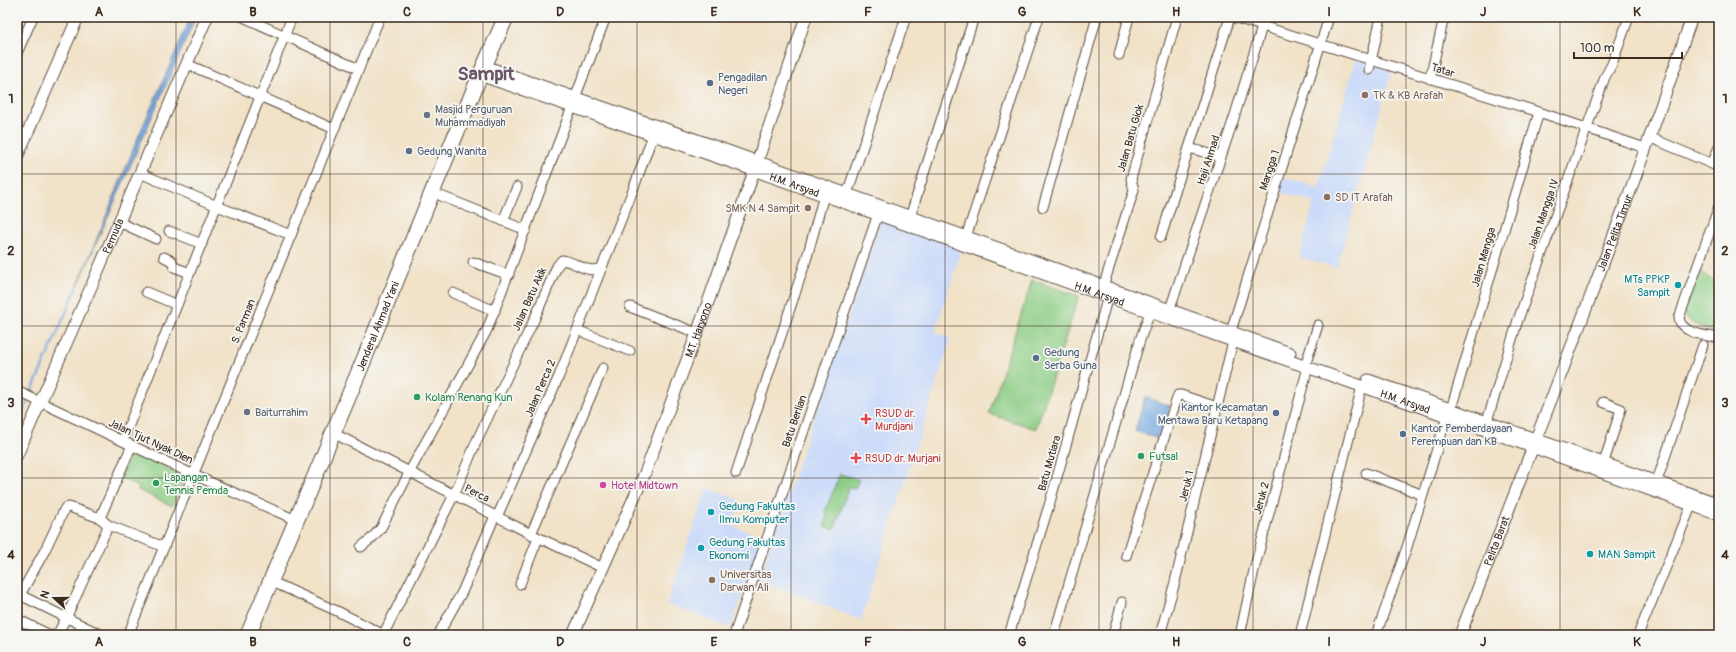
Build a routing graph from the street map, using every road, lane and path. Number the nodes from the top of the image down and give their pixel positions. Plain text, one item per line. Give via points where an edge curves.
1 (33, 17) edge
2 (78, 17) edge
3 (207, 17) edge
4 (243, 17) edge
5 (292, 17) edge
6 (380, 17) edge
7 (506, 17) edge
8 (516, 17) edge
9 (606, 17) edge
10 (806, 17) edge
11 (906, 17) edge
12 (974, 17) edge
13 (1039, 17) edge
14 (1097, 17) edge
15 (1129, 17) edge
16 (1177, 17) edge
17 (1232, 17) edge
18 (1265, 17) edge
19 (1329, 17) edge
20 (1380, 17) edge
21 (1444, 17) edge
22 (1629, 17) edge
23 (1692, 17) edge
24 (1262, 27) junction
25 (285, 36) junction
26 (1321, 45) junction
27 (17, 53) edge
28 (1119, 55) dead end
29 (187, 64) junction
30 (1370, 65) junction
31 (359, 69) junction
32 (487, 72) junction
33 (1430, 79) junction
34 (261, 96) junction
35 (573, 102) junction
36 (1538, 112) junction
37 (637, 124) junction
38 (1586, 128) junction
39 (334, 129) junction
40 (22, 133) edge
41 (653, 135) junction
42 (1647, 143) junction
43 (1719, 147) edge
44 (1189, 148) junction
45 (17, 157) edge
46 (1221, 157) junction
47 (1716, 165) edge
48 (756, 166) junction
49 (140, 173) junction
50 (517, 187) dead end
51 (847, 194) junction
52 (824, 195) junction
53 (435, 204) junction
54 (217, 206) junction
55 (1719, 206) edge
56 (1043, 207) dead end
57 (878, 214) junction
58 (910, 217) junction
59 (503, 220) junction
60 (119, 222) junction
61 (526, 230) junction
62 (169, 231) dead end
63 (291, 235) junction
64 (966, 237) junction
65 (1161, 237) dead end
66 (156, 239) dead end
67 (202, 244) junction
68 (164, 257) dead end
69 (473, 262) dead end
70 (602, 267) junction
71 (190, 273) junction
72 (509, 275) junction
73 (146, 292) dead end
74 (1106, 292) junction
75 (453, 293) dead end
76 (177, 305) junction
77 (630, 307) dead end
78 (1170, 309) junction
79 (495, 311) junction
80 (1150, 312) junction
81 (1318, 325) dead end
82 (577, 330) junction
83 (697, 333) junction
84 (1232, 336) junction
85 (1719, 338) edge
86 (1703, 345) dead end
87 (630, 351) dead end
88 (370, 356) junction
89 (1308, 364) junction
90 (603, 368) dead end
91 (1362, 386) junction
92 (17, 391) edge
93 (40, 401) junction
94 (1602, 402) dead end
95 (1217, 407) junction
96 (1449, 412) junction
97 (1487, 421) junction
98 (341, 437) junction
99 (123, 440) junction
100 (1534, 443) junction
101 (132, 445) junction
102 (17, 454) edge
103 (1604, 462) junction
104 (410, 471) junction
105 (736, 473) dead end
106 (1366, 473) dead end
107 (194, 475) junction
108 (1658, 481) junction
109 (454, 495) junction
110 (1423, 495) junction
111 (1694, 499) junction
112 (1719, 504) edge
113 (1719, 515) edge
114 (496, 516) junction
115 (100, 518) junction
116 (296, 520) junction
117 (108, 525) junction
118 (535, 536) junction
119 (361, 546) dead end
120 (164, 547) junction
121 (1126, 556) dead end
122 (603, 568) junction
123 (520, 584) dead end
124 (280, 586) junction
125 (1122, 602) dead end
126 (66, 618) junction
127 (17, 620) edge
128 (50, 635) edge
129 (57, 635) edge
130 (102, 635) edge
131 (128, 635) edge
132 (248, 635) edge
133 (259, 635) edge
134 (384, 635) edge
135 (438, 635) edge
136 (573, 635) edge
137 (734, 635) edge
138 (1009, 635) edge
139 (1054, 635) edge
140 (1113, 635) edge
141 (1160, 635) edge
142 (1240, 635) edge
143 (1300, 635) edge
144 (1376, 635) edge
145 (1460, 635) edge
146 (1638, 635) edge

1 - 27 street
2 - 40 street
3 - 29 street, Pemuda
4 - 25 street
5 - 25 street
6 - 31 street, S. Parman
7 - 32 highway, Jenderal Ahmad Yani
8 - 32 highway, Jenderal Ahmad Yani
9 - 35 street
10 - 48 street, M.T. Haryono
11 - 51 street
12 - 58 street
13 - 64 street
14 - 56 street
15 - 28 street
16 - 74 street, Jalan Batu Giok via 1131,179 1134,190
17 - 24 street, Tatar
17 - 44 street
18 - 24 street, Haji Ahmad
19 - 26 street, Mangga 1
20 - 30 street
21 - 33 street
22 - 38 street, Jalan Mangga IV
23 - 42 street, Jalan Pelita Timur
24 - 26 street, Tatar
24 - 46 street, Haji Ahmad
25 - 31 street
25 - 34 street
26 - 30 street, Tatar
26 - 84 street, Mangga 1
29 - 34 street
29 - 49 street, Pemuda
30 - 33 street, Tatar
31 - 39 street, S. Parman
32 - 35 street, H.M. Arsyad
32 - 53 highway, Jenderal Ahmad Yani
33 - 36 street, Tatar
34 - 39 street
34 - 54 street
35 - 37 street, H.M. Arsyad
35 - 61 street
36 - 38 street, Tatar
36 - 96 street, Jalan Mangga
37 - 41 street, H.M. Arsyad
37 - 48 street, H.M. Arsyad
38 - 42 street, Tatar
38 - 97 street, Jalan Mangga IV via 1518,320
39 - 63 street, S. Parman
40 - 45 street
41 - 48 street, H.M. Arsyad
41 - 70 street
42 - 47 street, Tatar
42 - 100 street, Jalan Pelita Timur
43 - 47 street
44 - 46 street
44 - 65 street
46 - 78 street, Haji Ahmad
48 - 51 street, H.M. Arsyad
48 - 52 street, H.M. Arsyad
48 - 83 street, M.T. Haryono
49 - 54 street
49 - 60 street, Pemuda
50 - 59 street
51 - 58 street, H.M. Arsyad
52 - 57 street, H.M. Arsyad
52 - 105 street via 806,263
53 - 59 street
53 - 88 highway, Jenderal Ahmad Yani
54 - 63 street
54 - 67 street
55 - 85 street via 1679,318 1686,329
57 - 74 street, H.M. Arsyad
57 - 137 street, Batu Berlian
58 - 64 street, H.M. Arsyad
59 - 61 street
60 - 66 street
60 - 93 street, Pemuda
61 - 72 street
62 - 67 street
63 - 107 street, S. Parman
64 - 74 street, H.M. Arsyad
67 - 71 street
68 - 71 street via 172,261 174,267
69 - 72 street
70 - 82 street, Jalan Perca 2
70 - 109 street, Jalan Batu Akik via 592,271 565,260 560,262
71 - 76 street
72 - 79 street
73 - 76 street
74 - 78 street, H.M. Arsyad
74 - 80 street, H.M. Arsyad
74 - 138 street, Batu Mutiara via 1050,502
75 - 79 street
76 - 99 street
77 - 83 street
78 - 84 street, H.M. Arsyad
79 - 104 street
80 - 84 street, H.M. Arsyad
80 - 139 street
81 - 89 street, Jeruk 2
82 - 87 street
82 - 114 street, Jalan Perca 2
83 - 122 street, M.T. Haryono via 643,478
84 - 89 street, H.M. Arsyad
84 - 95 street, Jeruk 1
86 - 108 street
88 - 98 highway, Jenderal Ahmad Yani
88 - 116 highway, Jenderal Ahmad Yani
89 - 91 street, H.M. Arsyad
89 - 96 street, H.M. Arsyad
89 - 142 street, Jeruk 2 via 1254,570
90 - 118 street
91 - 96 street, H.M. Arsyad
91 - 143 street
92 - 93 street, Jalan Tjut Nyak Dien
93 - 99 street, Jalan Tjut Nyak Dien
93 - 102 street, Pemuda
94 - 103 street via 1621,409
95 - 121 street via 1178,395
95 - 141 street, Jeruk 1
96 - 97 street, H.M. Arsyad
96 - 100 street, H.M. Arsyad
96 - 110 street, Jalan Mangga
97 - 100 street, H.M. Arsyad
98 - 104 street, Perca
98 - 124 highway, Jenderal Ahmad Yani
99 - 101 street, Jalan Tjut Nyak Dien
100 - 103 street, H.M. Arsyad
100 - 111 street, H.M. Arsyad
100 - 145 street, Pelita Barat
101 - 107 street, Jalan Tjut Nyak Dien
101 - 115 street
103 - 108 street, H.M. Arsyad
104 - 109 street, Perca
104 - 119 street via 381,528
106 - 110 street
107 - 116 street, Jalan Tjut Nyak Dien
107 - 120 street, S. Parman
108 - 111 street, H.M. Arsyad
109 - 114 street, Perca
109 - 134 street, Jalan Batu Akik
110 - 144 street, Jalan Mangga
111 - 112 street, H.M. Arsyad
111 - 113 street, H.M. Arsyad
111 - 146 street
114 - 118 street, Perca
114 - 135 street, Jalan Perca 2 via 462,592
115 - 117 street
115 - 126 street via 69,507 65,508 44,552 20,592 22,597
116 - 132 highway, Jenderal Ahmad Yani
117 - 120 street
117 - 126 street
118 - 122 street, Perca
118 - 123 street
120 - 131 street, S. Parman
122 - 136 street, M.T. Haryono
124 - 133 highway, Jenderal Ahmad Yani
124 - 134 street
125 - 140 street
126 - 129 street
126 - 130 street
127 - 128 street

